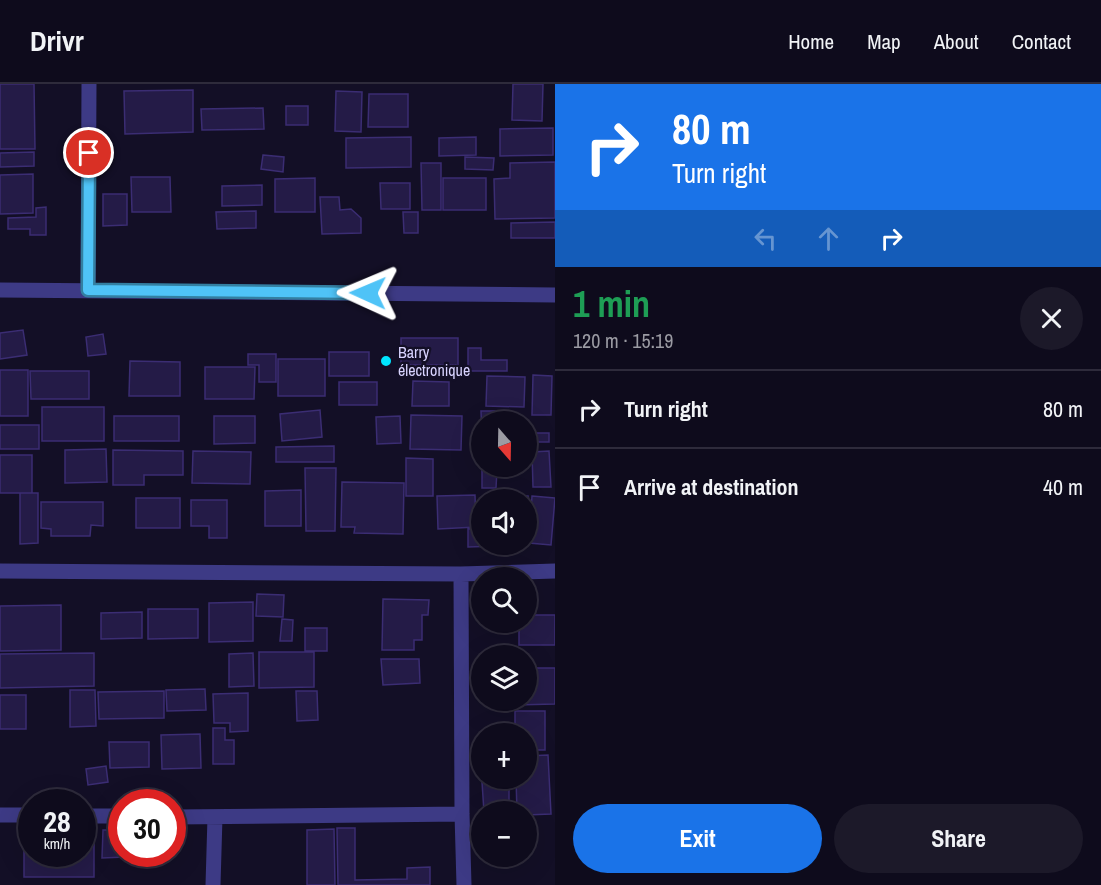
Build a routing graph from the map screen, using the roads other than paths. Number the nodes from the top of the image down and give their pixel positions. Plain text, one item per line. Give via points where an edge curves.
1 (89, 84) edge
2 (0, 290) edge
3 (88, 290) junction
4 (555, 295) edge
5 (0, 571) edge
6 (555, 571) edge
7 (461, 574) junction
8 (0, 814) edge
9 (462, 814) junction
10 (18, 815) edge
11 (186, 817) edge
12 (214, 817) junction
13 (213, 885) edge
14 (464, 885) edge

1 - 3 street
2 - 3 street
3 - 4 street
5 - 7 street
6 - 7 street
7 - 9 street
8 - 10 street
9 - 12 street
9 - 14 street
11 - 12 street
12 - 13 street

